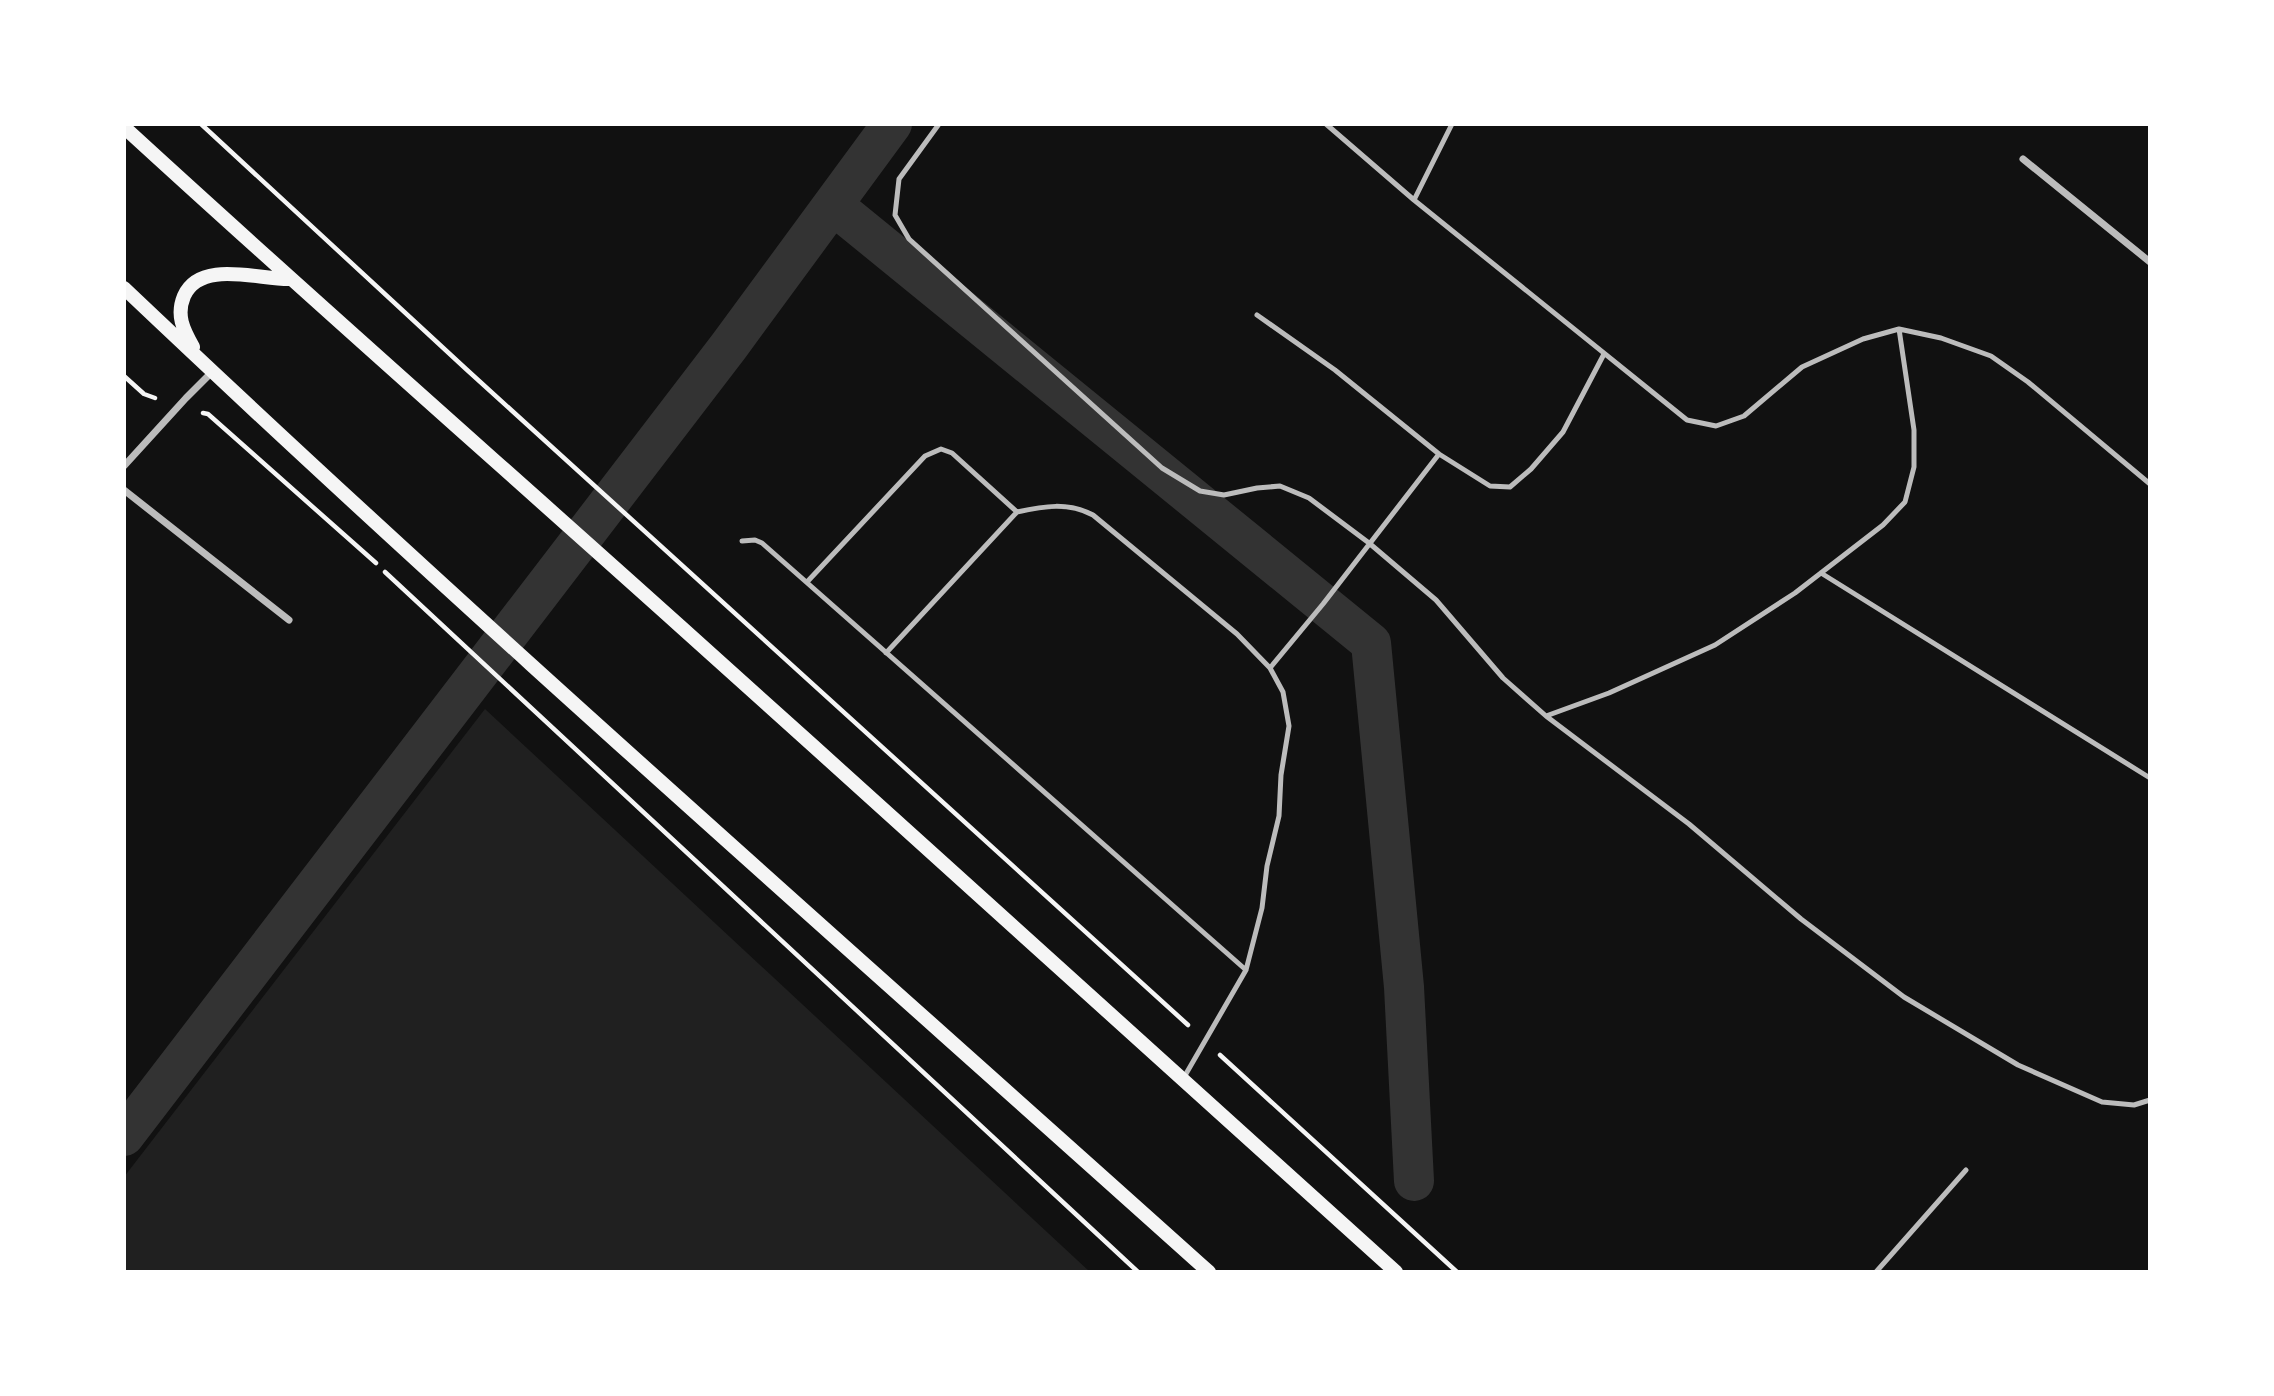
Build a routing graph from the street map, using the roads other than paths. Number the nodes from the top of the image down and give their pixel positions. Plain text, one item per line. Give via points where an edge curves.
1 (939, 124) edge
2 (1326, 124) edge
3 (1452, 124) edge
4 (124, 127) edge
5 (2022, 159) dead end
6 (1414, 200) junction
7 (2150, 262) edge
8 (290, 279) junction
9 (124, 288) edge
10 (1257, 315) dead end
11 (1899, 329) junction
12 (1604, 354) junction
13 (200, 360) junction
14 (212, 372) junction
15 (1439, 454) junction
16 (124, 466) edge
17 (2150, 484) edge
18 (124, 490) edge
19 (1017, 512) junction
20 (742, 541) dead end
21 (1369, 543) junction
22 (1821, 573) junction
23 (807, 582) junction
24 (289, 620) dead end
25 (886, 653) junction
26 (1270, 668) junction
27 (1546, 716) junction
28 (2150, 778) edge
29 (1246, 970) junction
30 (1181, 1081) junction
31 (2150, 1100) edge
32 (1966, 1170) dead end
33 (1209, 1272) edge
34 (1396, 1272) edge
35 (1876, 1272) edge

1 - 21 lane via 899,179 895,215 925,255 1162,468 1200,491 1224,495 1280,486 1309,498
2 - 6 lane
3 - 6 lane
4 - 8 main road
5 - 7 street
6 - 12 lane
8 - 13 main road via 219,274 198,280 185,292 179,310
8 - 30 main road
9 - 13 main road
10 - 15 lane via 1335,370
11 - 12 lane via 1863,339 1802,367 1744,416 1716,426 1687,419
11 - 17 lane via 1991,356
11 - 22 lane via 1914,430 1914,467 1905,502
12 - 15 lane via 1563,432 1510,487 1490,486
13 - 14 main road
14 - 16 street
14 - 33 main road
15 - 21 lane
18 - 24 street
19 - 23 lane via 952,453 941,449 925,456
19 - 25 lane
19 - 26 lane via 1062,506 1093,515 1237,634
20 - 23 lane via 762,543
21 - 26 lane
21 - 27 lane via 1436,600 1503,678
22 - 27 lane via 1715,645
22 - 28 lane
23 - 25 lane
25 - 29 lane
26 - 29 lane via 1283,692 1289,726 1279,816
27 - 31 lane via 1904,997 2018,1065 2102,1102 2134,1105
29 - 30 lane
30 - 34 main road
32 - 35 lane

